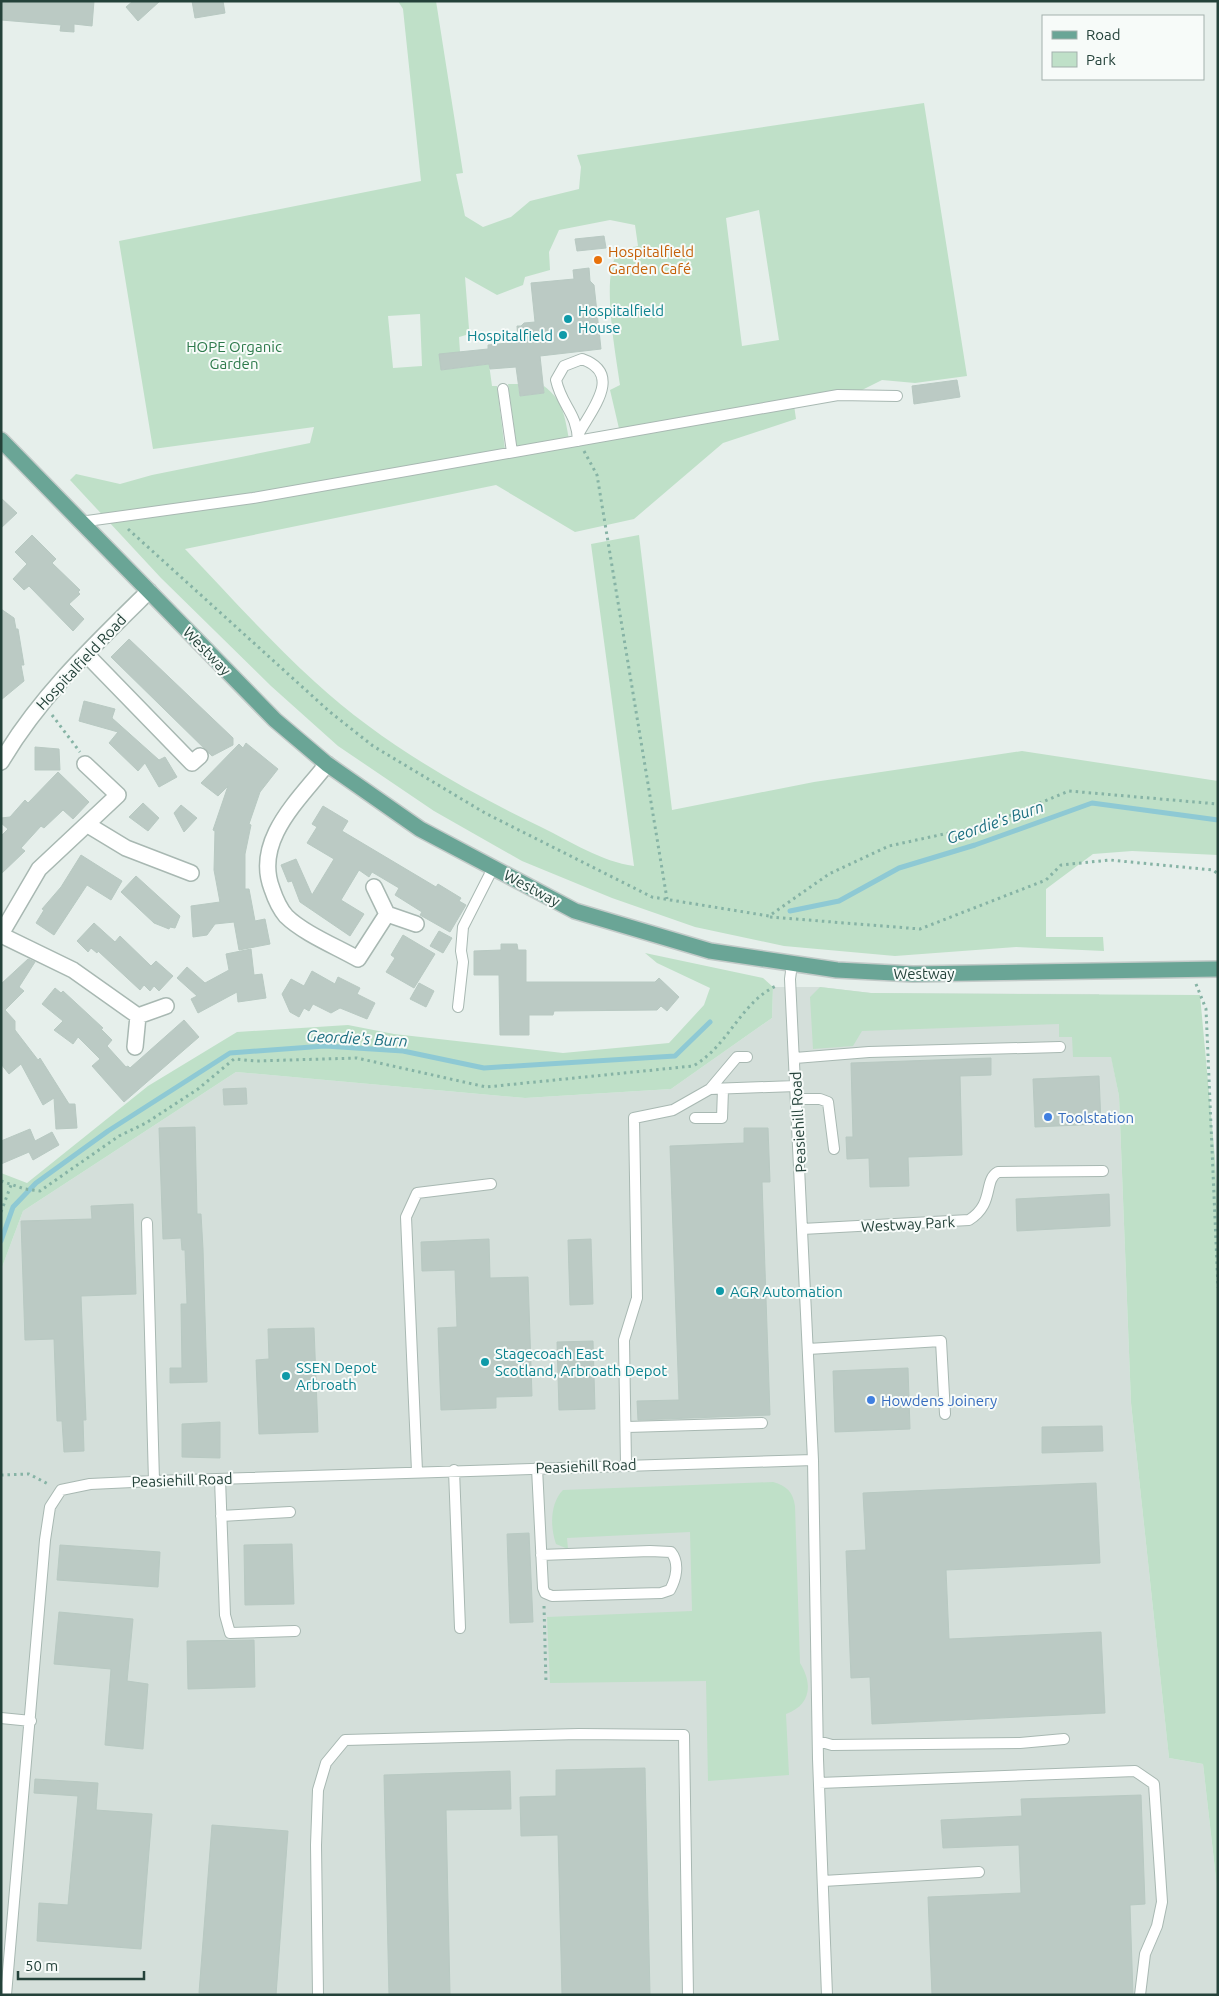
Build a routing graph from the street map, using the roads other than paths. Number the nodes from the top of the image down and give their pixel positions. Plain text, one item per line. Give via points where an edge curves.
1 (503, 389) dead end
2 (897, 396) dead end
3 (578, 438) junction
4 (1, 440) edge
5 (512, 452) junction
6 (80, 522) junction
7 (149, 591) junction
8 (86, 654) junction
9 (200, 756) dead end
10 (1, 762) edge
11 (85, 764) road end
12 (328, 764) junction
13 (88, 825) junction
14 (493, 868) junction
15 (191, 873) dead end
16 (374, 887) dead end
17 (387, 914) junction
18 (416, 924) dead end
19 (1, 935) edge
20 (792, 964) junction
21 (1218, 969) edge
22 (166, 1006) dead end
23 (458, 1007) dead end
24 (138, 1016) junction
25 (135, 1047) dead end
26 (1060, 1047) dead end
27 (747, 1057) dead end
28 (795, 1058) junction
29 (796, 1086) junction
30 (710, 1089) junction
31 (723, 1089) junction
32 (796, 1099) junction
33 (695, 1118) dead end
34 (834, 1149) dead end
35 (1103, 1171) dead end
36 (490, 1184) dead end
37 (147, 1223) dead end
38 (802, 1229) junction
39 (808, 1349) junction
40 (945, 1414) dead end
41 (762, 1423) dead end
42 (626, 1427) junction
43 (812, 1460) junction
44 (626, 1465) junction
45 (537, 1468) junction
46 (454, 1470) junction
47 (417, 1471) junction
48 (220, 1479) junction
49 (154, 1482) junction
50 (290, 1512) dead end
51 (221, 1516) junction
52 (541, 1555) junction
53 (460, 1628) dead end
54 (295, 1631) dead end
55 (1, 1718) edge
56 (31, 1721) junction
57 (1064, 1739) dead end
58 (818, 1740) junction
59 (819, 1783) junction
60 (978, 1872) dead end
61 (823, 1881) junction
62 (6, 1995) edge
63 (318, 1995) edge
64 (688, 1995) edge
65 (827, 1995) edge
66 (1140, 1995) edge

1 - 5 lane
2 - 3 lane via 838,395
3 - 3 lane via 578,426 556,380 564,366 582,359 596,366 603,378 599,399
3 - 5 lane
4 - 6 main road, Westway
5 - 6 lane via 253,498
6 - 7 main road, Westway
7 - 8 street, Hospitalfield Road
7 - 12 main road, Westway via 275,720
8 - 9 street via 192,763
8 - 10 street, Hospitalfield Road via 39,704
11 - 13 street via 118,794
12 - 14 main road, Westway via 420,830
12 - 17 street via 277,829 268,850 267,876 275,898 286,916 358,959
13 - 15 street via 126,848
13 - 19 street via 39,870
14 - 20 main road, Westway via 575,911 710,951
14 - 23 lane via 463,927
16 - 17 street
17 - 18 street
19 - 24 street via 73,970
20 - 21 main road, Westway via 913,974
20 - 28 lane, Peasiehill Road via 790,980
22 - 24 street
24 - 25 street
26 - 28 lane via 869,1052
27 - 30 lane via 736,1057
28 - 29 lane, Peasiehill Road
29 - 31 lane
29 - 32 lane, Peasiehill Road
30 - 31 lane
30 - 42 lane via 673,1110 634,1118 637,1298 624,1340
31 - 33 lane via 722,1118
32 - 34 lane via 828,1102
32 - 38 lane, Peasiehill Road
35 - 38 lane, Westway Park via 998,1172 989,1181 989,1194 983,1207 969,1220
36 - 47 lane via 417,1193 406,1217
37 - 49 lane
38 - 39 lane, Peasiehill Road
39 - 40 lane via 941,1341
39 - 43 lane, Peasiehill Road
41 - 42 lane
42 - 44 lane
43 - 44 lane, Peasiehill Road
43 - 58 lane, Peasiehill Road
44 - 45 lane, Peasiehill Road
45 - 46 lane, Peasiehill Road
45 - 52 lane
46 - 47 lane, Peasiehill Road
46 - 53 lane
47 - 48 lane, Peasiehill Road
48 - 49 lane, Peasiehill Road
48 - 51 lane
49 - 56 lane, Peasiehill Road via 90,1484 61,1490 50,1507
50 - 51 lane
51 - 54 lane via 225,1615 230,1632
52 - 52 lane via 671,1552 675,1557 676,1579 670,1590 661,1592 552,1596 543,1588
55 - 56 lane
56 - 62 lane
57 - 58 lane via 1020,1743 839,1745
58 - 59 lane, Peasiehill Road
59 - 61 lane, Peasiehill Road
59 - 66 lane via 1135,1771 1154,1784 1162,1902 1157,1926 1145,1954
60 - 61 lane
61 - 65 lane, Peasiehill Road
63 - 64 lane via 318,1790 326,1762 345,1740 579,1734 684,1735

